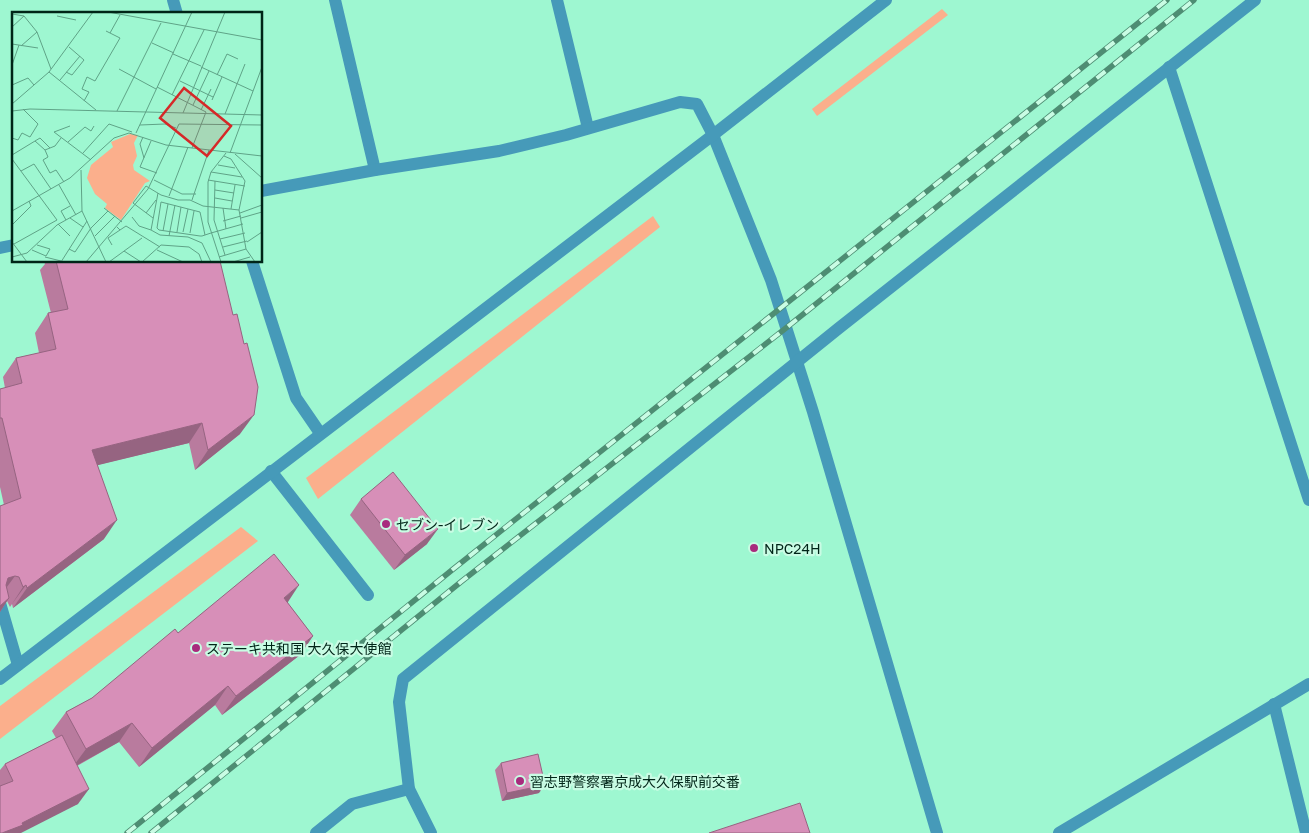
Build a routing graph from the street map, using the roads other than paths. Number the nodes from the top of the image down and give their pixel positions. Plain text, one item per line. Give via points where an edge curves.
1 (173, 0) edge
2 (335, 0) edge
3 (557, 0) edge
4 (886, 0) edge
5 (1255, 0) edge
6 (177, 12) edge
7 (1169, 67) junction
8 (588, 128) junction
9 (713, 135) junction
10 (375, 170) junction
11 (262, 191) edge
12 (252, 262) edge
13 (798, 362) junction
14 (320, 433) junction
15 (271, 471) junction
16 (1309, 500) edge
17 (368, 595) dead end
18 (0, 603) edge
19 (18, 665) junction
20 (0, 679) edge
21 (1309, 684) edge
22 (1274, 704) junction
23 (409, 788) junction
24 (316, 833) edge
25 (431, 833) edge
26 (937, 833) edge
27 (1059, 833) edge
28 (1306, 833) edge

1 - 6 street
2 - 10 street
3 - 8 street
4 - 9 street
5 - 7 street
7 - 13 street
7 - 16 street
8 - 9 street via 690,102 697,104
8 - 10 street via 499,151
9 - 13 street via 771,280
9 - 14 street
10 - 11 street
12 - 14 street via 296,398
13 - 23 street via 403,679 399,702
13 - 26 street
14 - 15 street
15 - 17 street
15 - 19 street
18 - 19 street
19 - 20 street
21 - 22 street
22 - 27 street
22 - 28 street
23 - 24 street via 352,804
23 - 25 street

